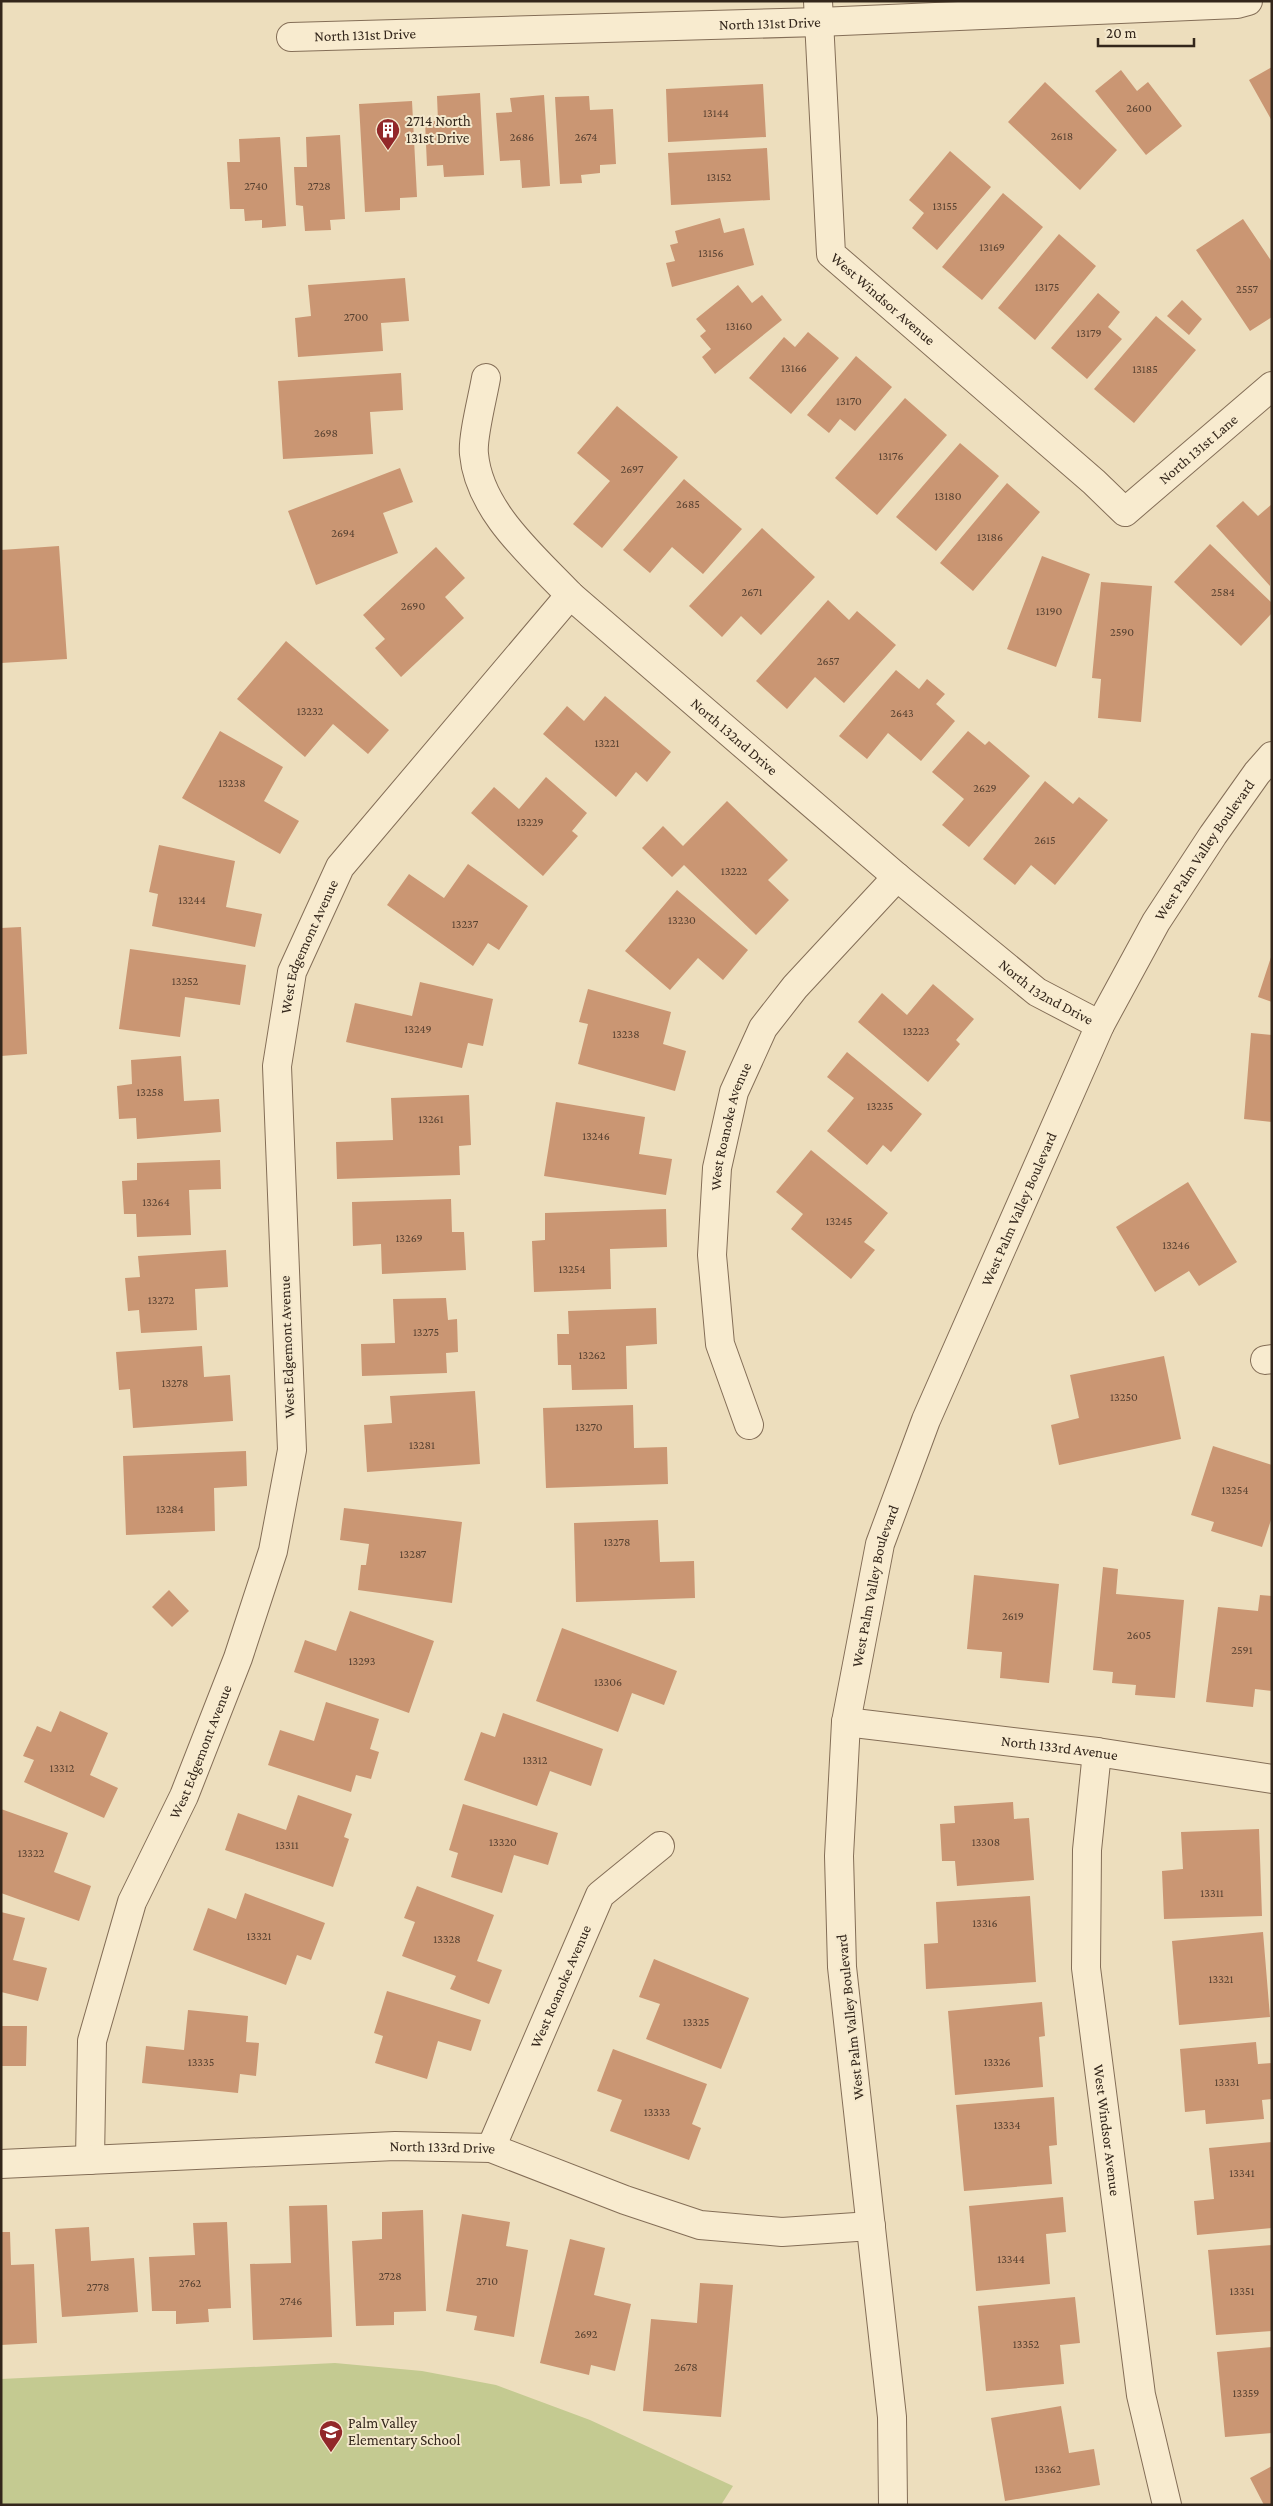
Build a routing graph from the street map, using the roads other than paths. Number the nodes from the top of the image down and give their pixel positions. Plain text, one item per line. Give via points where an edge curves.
1 (1248, 1) edge
2 (818, 12) edge
3 (291, 37) dead end
4 (486, 378) dead end
5 (1272, 386) edge
6 (1125, 512) joint
7 (570, 595) junction
8 (1272, 756) edge
9 (897, 877) junction
10 (1100, 1025) junction
11 (750, 1425) dead end
12 (846, 1722) junction
13 (1097, 1752) junction
14 (1272, 1779) edge
15 (660, 1846) dead end
16 (491, 2148) junction
17 (90, 2160) junction
18 (1, 2164) edge
19 (872, 2226) junction
20 (893, 2505) edge
21 (1167, 2505) edge

1 - 2 street, North 131st Drive
2 - 3 street, North 131st Drive
2 - 6 street, West Windsor Avenue via 831,254
4 - 7 street, North 132nd Drive via 474,454 482,485 496,511 525,548
5 - 6 street, North 131st Lane
7 - 9 street, North 132nd Drive
7 - 17 street, West Edgemont Avenue via 340,867 292,972 277,1066 292,1450 273,1551 238,1658 184,1796 132,1902 92,2040
8 - 10 street, West Palm Valley Boulevard via 1213,835 1156,922
9 - 10 street, North 132nd Drive via 1037,992
9 - 11 street, West Roanoke Avenue via 795,987 763,1028 734,1092 717,1168 712,1255 720,1344
10 - 12 street, West Palm Valley Boulevard via 926,1420 880,1544
12 - 13 street, North 133rd Avenue
12 - 19 street, West Palm Valley Boulevard via 839,1856 842,1966
13 - 14 street, North 133rd Avenue
13 - 21 street, West Windsor Avenue via 1087,1850 1086,1968 1141,2396
15 - 16 street, West Roanoke Avenue via 600,1895
16 - 17 street, North 133rd Drive via 395,2146
16 - 19 street, North 133rd Drive via 700,2225 782,2232
17 - 18 street, North 133rd Drive
19 - 20 street, West Palm Valley Boulevard via 892,2417

